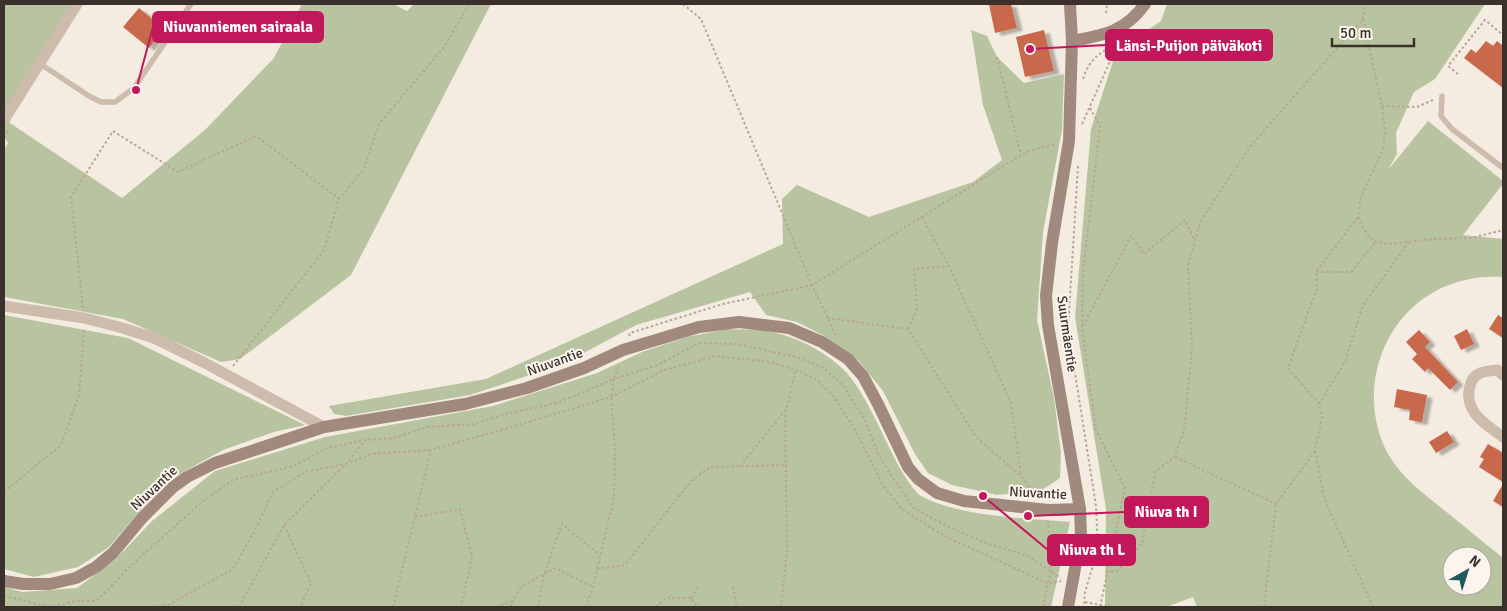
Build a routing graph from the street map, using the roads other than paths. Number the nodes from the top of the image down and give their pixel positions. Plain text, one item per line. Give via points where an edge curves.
1 (77, 4) edge
2 (190, 4) edge
3 (1070, 4) edge
4 (1145, 4) edge
5 (1072, 41) junction
6 (39, 63) junction
7 (1442, 96) road end
8 (4, 120) edge
9 (1503, 168) edge
10 (4, 306) edge
11 (1503, 375) edge
12 (324, 427) junction
13 (1503, 437) edge
14 (1080, 509) junction
15 (4, 581) edge
16 (1068, 607) edge

1 - 6 street
2 - 6 lane via 134,88 115,102 101,102 89,96
3 - 5 street, Suurmäentie
4 - 5 street via 1125,25 1110,33
5 - 14 street, Suurmäentie via 1069,141 1046,296 1048,325
6 - 8 street
7 - 9 lane via 1441,116 1452,129
10 - 12 street via 84,318 154,338
11 - 13 street via 1497,370 1480,372 1471,381 1468,394 1468,404 1484,423
12 - 14 street, Niuvantie via 465,404 527,388 623,350 699,327 739,322 789,328 822,342 848,359 863,376 908,467 918,479 937,492 964,501 1048,510
12 - 15 street, Niuvantie via 215,463 187,476 142,518 113,553 76,578 50,584
14 - 16 street, Suurmäentie via 1081,534

